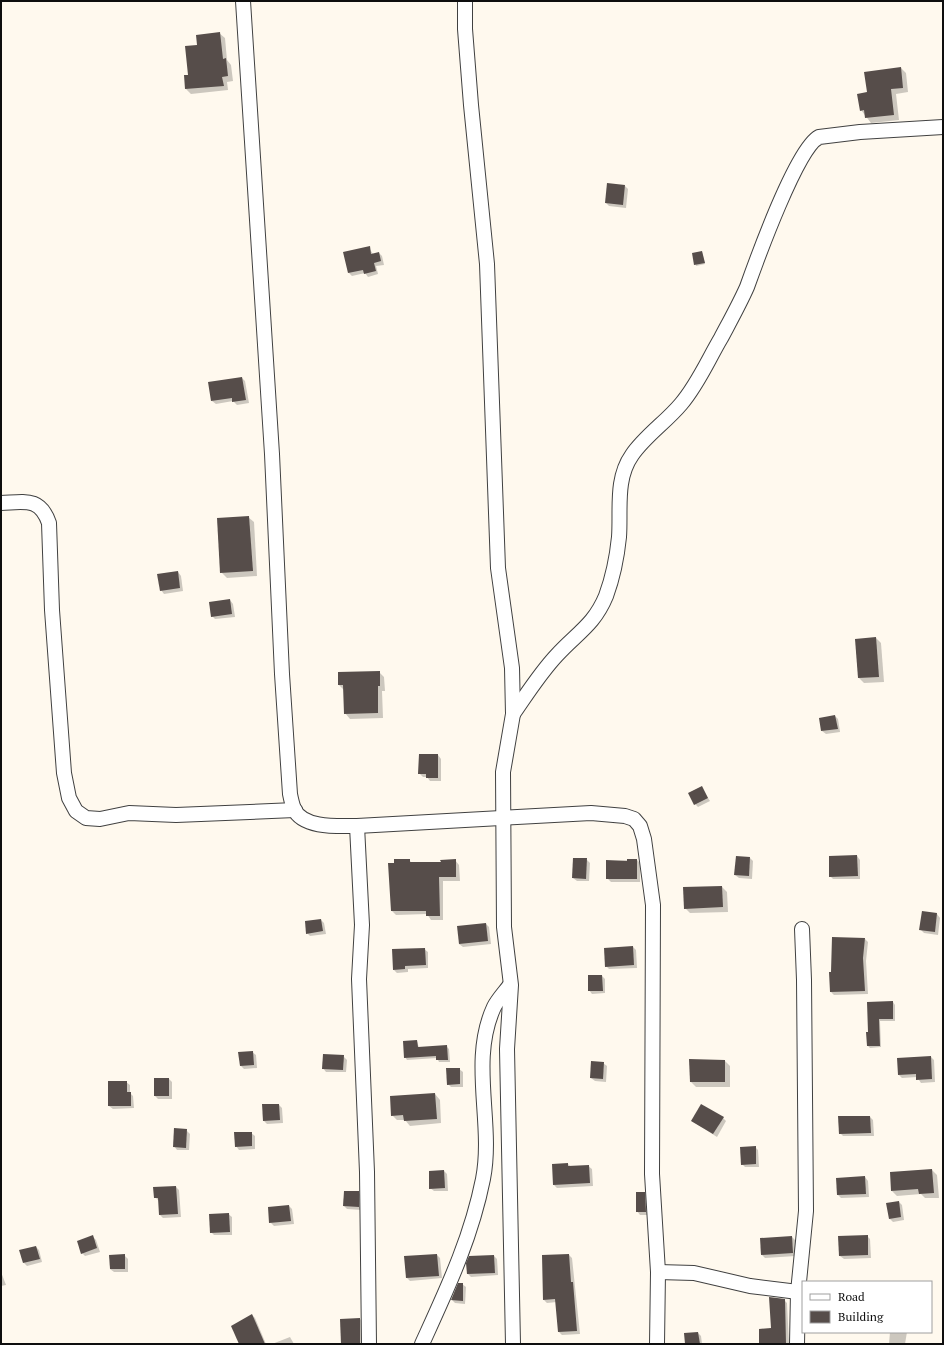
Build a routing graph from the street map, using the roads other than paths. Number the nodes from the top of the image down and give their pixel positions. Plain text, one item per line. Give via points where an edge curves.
1 (243, 1) edge
2 (465, 1) edge
3 (943, 127) edge
4 (1, 502) edge
5 (513, 714) junction
6 (295, 810) junction
7 (504, 818) junction
8 (357, 826) junction
9 (802, 929) dead end
10 (511, 985) junction
11 (658, 1272) junction
12 (798, 1292) junction
13 (369, 1344) edge
14 (422, 1344) edge
15 (513, 1344) edge
16 (657, 1344) edge
17 (797, 1344) edge

1 - 6 street via 272,454 282,674 290,794
2 - 5 street via 471,105 487,264 498,568 512,668
3 - 5 street via 860,132 819,137 814,140 795,170 738,308 700,378 681,404 632,455 625,469 620,490 619,536 614,569 606,596 597,614 580,634 558,653
4 - 6 street via 36,504 45,512 49,523 52,610 64,773 69,798 76,811 86,818 100,819 129,812 176,815
5 - 7 street via 503,772
6 - 8 street via 305,819 322,826
7 - 8 street
7 - 10 street via 504,927
7 - 11 street via 592,813 625,816 640,826 653,905 652,1174
8 - 13 street via 362,924 360,994 367,1172
9 - 12 street via 806,1211
10 - 14 street via 495,1007 483,1053 486,1150 473,1224
10 - 15 street via 507,1049
11 - 12 street via 694,1273 750,1286
11 - 16 street
12 - 17 street

